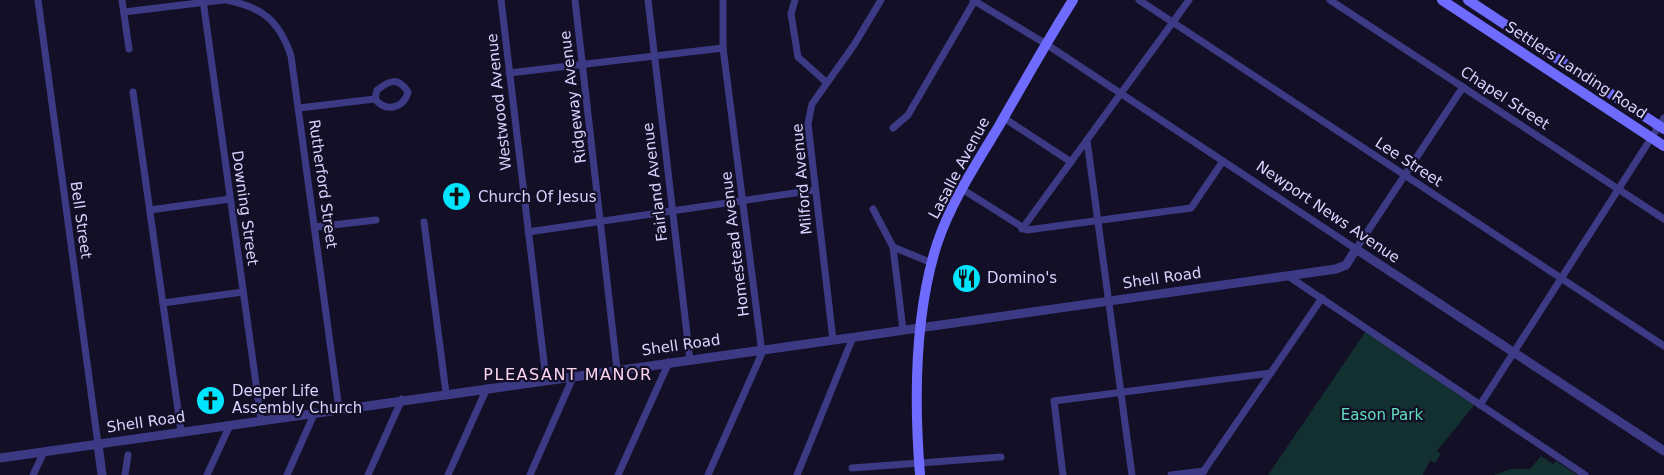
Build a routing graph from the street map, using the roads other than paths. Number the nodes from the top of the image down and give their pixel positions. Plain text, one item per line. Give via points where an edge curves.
1 (38, 0) edge
2 (122, 0) edge
3 (224, 0) edge
4 (501, 0) edge
5 (575, 0) edge
6 (648, 0) edge
7 (723, 0) edge
8 (795, 0) edge
9 (881, 0) edge
10 (974, 0) edge
11 (1073, 0) edge
12 (1139, 0) edge
13 (1189, 0) edge
14 (1330, 0) edge
15 (1442, 0) edge
16 (1468, 0) edge
17 (203, 1) edge
18 (124, 12) junction
19 (1173, 23) junction
20 (1046, 44) junction
21 (723, 48) junction
22 (129, 50) dead end
23 (653, 56) junction
24 (582, 64) junction
25 (509, 72) junction
26 (826, 82) junction
27 (1463, 87) junction
28 (133, 92) dead end
29 (1121, 93) junction
30 (375, 99) junction
31 (299, 108) junction
32 (1004, 118) junction
33 (1662, 124) edge
34 (893, 128) dead end
35 (1651, 138) junction
36 (1087, 140) junction
37 (1664, 146) edge
38 (1223, 160) junction
39 (1071, 162) junction
40 (1405, 176) junction
41 (962, 189) junction
42 (815, 190) junction
43 (1619, 190) junction
44 (230, 199) junction
45 (744, 199) junction
46 (873, 209) dead end
47 (150, 210) junction
48 (672, 210) junction
49 (1664, 219) edge
50 (376, 220) dead end
51 (601, 221) junction
52 (1098, 221) junction
53 (424, 222) dead end
54 (315, 227) junction
55 (1022, 229) junction
56 (528, 232) junction
57 (893, 247) junction
58 (1356, 249) junction
59 (932, 263) junction
60 (1288, 276) junction
61 (1561, 278) junction
62 (243, 292) junction
63 (1322, 298) junction
64 (1108, 301) junction
65 (163, 303) junction
66 (922, 328) junction
67 (903, 330) junction
68 (853, 337) junction
69 (833, 340) junction
70 (1664, 346) edge
71 (762, 350) junction
72 (1514, 352) junction
73 (690, 360) junction
74 (669, 362) junction
75 (617, 369) junction
76 (1270, 373) junction
77 (574, 375) junction
78 (546, 379) junction
79 (487, 388) junction
80 (446, 393) junction
81 (1121, 393) junction
82 (402, 399) junction
83 (1480, 405) junction
84 (339, 409) junction
85 (315, 412) junction
86 (261, 420) junction
87 (230, 425) junction
88 (181, 431) junction
89 (98, 444) junction
90 (44, 452) junction
91 (1664, 452) edge
92 (128, 455) dead end
93 (1001, 457) dead end
94 (0, 458) edge
95 (852, 468) dead end
96 (919, 469) edge
97 (1202, 473) edge
98 (33, 475) edge
99 (102, 475) edge
100 (125, 475) edge
101 (207, 475) edge
102 (287, 475) edge
103 (368, 475) edge
104 (448, 475) edge
105 (530, 475) edge
106 (618, 475) edge
107 (708, 475) edge
108 (797, 475) edge
109 (1063, 475) edge
110 (1132, 475) edge
111 (1171, 475) edge
112 (1585, 475) edge

1 - 89 street, Bell Street
2 - 18 street
3 - 17 street, Rutherford Street
3 - 31 street, Rutherford Street via 263,12 277,27 291,56
4 - 25 street, Westwood Avenue
5 - 24 street, Ridgeway Avenue
6 - 23 street, Fairland Avenue
7 - 21 street, Homestead Avenue
8 - 26 street via 791,14 798,57
9 - 26 street, Milford Avenue
10 - 20 street, Newport News Avenue
10 - 34 street via 908,115
11 - 20 main road, Lasalle Avenue
12 - 19 street, Lee Street
13 - 19 street
14 - 27 street, Chapel Street
15 - 35 main road, Settlers Landing Road
16 - 33 main road, Settlers Landing Road
17 - 18 street, Rutherford Street
17 - 44 street, Downing Street
18 - 22 street
19 - 29 street
19 - 40 street, Lee Street
20 - 29 street, Newport News Avenue
20 - 32 main road, Lasalle Avenue
21 - 23 street
21 - 45 street, Homestead Avenue
23 - 24 street
23 - 48 street, Fairland Avenue
24 - 25 street
24 - 51 street, Ridgeway Avenue
25 - 56 street, Westwood Avenue
26 - 42 street, Milford Avenue via 812,104 808,124
27 - 40 street
27 - 43 street, Chapel Street
28 - 47 street
29 - 36 street
29 - 38 street, Newport News Avenue
30 - 30 street via 377,90 395,80 408,92 399,106 388,108
30 - 31 street
31 - 54 street, Rutherford Street
32 - 39 street
32 - 41 main road, Lasalle Avenue
33 - 35 street
35 - 37 main road, Settlers Landing Road
35 - 43 street
36 - 39 street
36 - 52 street
38 - 52 street via 1191,208
38 - 58 street, Newport News Avenue
39 - 55 street
40 - 58 street
40 - 61 street, Lee Street
41 - 55 street
41 - 59 main road, Lasalle Avenue
42 - 45 street
42 - 69 street, Milford Avenue
43 - 49 street, Chapel Street
43 - 61 street
44 - 47 street
44 - 62 street, Downing Street
45 - 48 street
45 - 71 street, Homestead Avenue
46 - 57 street
47 - 65 street
48 - 51 street
48 - 73 street, Fairland Avenue
50 - 54 street
51 - 56 street
51 - 75 street, Ridgeway Avenue
52 - 55 street
52 - 64 street
53 - 80 street
54 - 84 street, Rutherford Street
56 - 78 street, Westwood Avenue
57 - 59 street
57 - 67 street
58 - 60 street, Shell Road via 1344,267
58 - 72 street, Newport News Avenue
59 - 66 main road, Lasalle Avenue
60 - 63 street
60 - 64 street, Shell Road
61 - 70 street, Lee Street
61 - 72 street
62 - 65 street
62 - 86 street, Downing Street
63 - 76 street
63 - 83 street
64 - 66 street, Shell Road
64 - 81 street
65 - 88 street
66 - 67 street, Shell Road
66 - 96 main road, Lasalle Avenue via 917,400
67 - 68 street, Shell Road
68 - 69 street, Shell Road
68 - 108 street
69 - 71 street, Shell Road
71 - 73 street, Shell Road
71 - 107 street, Homestead Avenue
72 - 83 street
72 - 91 street, Newport News Avenue
73 - 74 street, Shell Road
74 - 75 street, Shell Road
74 - 106 street
75 - 77 street, Shell Road
76 - 81 street
76 - 97 street
77 - 78 street, Shell Road
77 - 105 street
78 - 79 street, Shell Road
79 - 80 street, Shell Road
79 - 104 street
80 - 82 street, Shell Road
81 - 109 street via 1054,401
81 - 110 street
82 - 84 street, Shell Road
82 - 103 street
83 - 112 street
84 - 85 street, Shell Road
85 - 86 street, Shell Road
85 - 102 street
86 - 87 street, Shell Road
87 - 88 street, Shell Road
87 - 101 street
88 - 89 street, Shell Road
89 - 90 street, Shell Road
89 - 99 street
90 - 94 street, Shell Road
90 - 98 street
92 - 100 street
93 - 96 street
95 - 96 street
97 - 111 street

